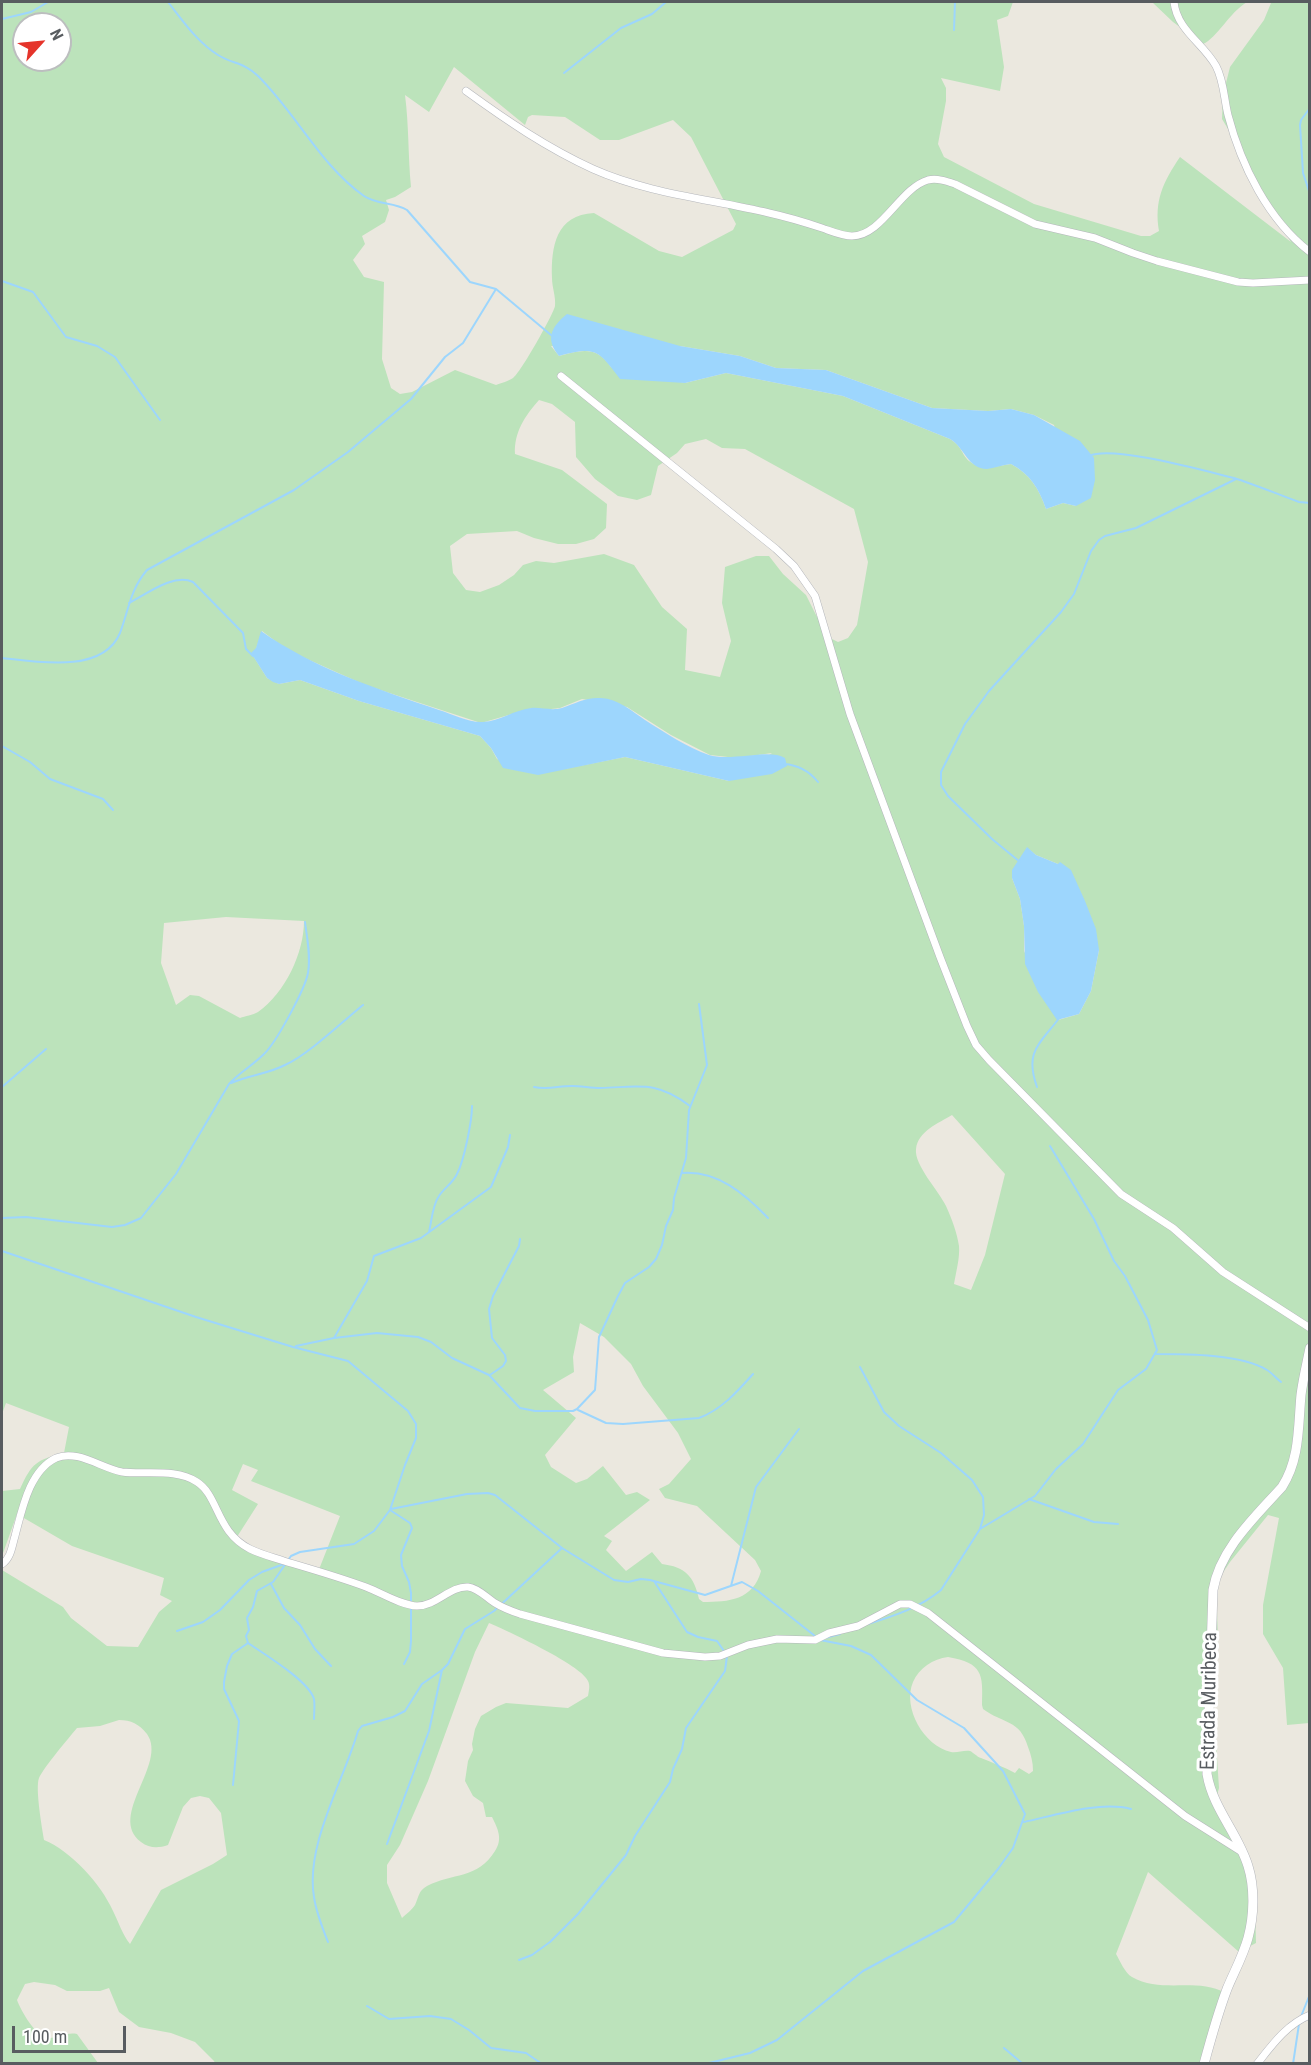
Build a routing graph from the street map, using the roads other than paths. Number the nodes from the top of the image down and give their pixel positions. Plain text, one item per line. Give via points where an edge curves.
1 (1174, 2) edge
2 (466, 91) dead end
3 (1310, 252) edge
4 (1310, 280) edge
5 (561, 376) dead end
6 (1310, 1328) edge
7 (1310, 1348) edge
8 (2, 1564) edge
9 (1243, 1853) junction
10 (1310, 2015) edge
11 (1204, 2064) edge
12 (1257, 2064) edge

1 - 3 street via 1183,26 1217,68 1243,161 1258,191 1282,224
2 - 4 street via 524,132 594,169 655,189 768,212 840,234 852,236 868,231 916,186 940,179 1035,224 1095,238 1157,261 1238,282
5 - 6 street via 776,549 815,596 850,714 976,1045 1121,1194 1173,1228 1223,1272
7 - 9 street, Estrada Muribeca via 1290,1475 1227,1553 1215,1576 1213,1590 1207,1774 1210,1791
8 - 9 street via 9,1555 24,1505 39,1473 58,1457 76,1456 122,1472 177,1476 197,1482 233,1538 242,1544 400,1601 424,1605 467,1587 529,1617 663,1653 720,1656 777,1639 815,1640 858,1626 900,1604 910,1604 928,1613 1185,1816
9 - 11 street, Estrada Muribeca via 1253,1894 1248,1939 1227,1989
10 - 12 street via 1286,2030

